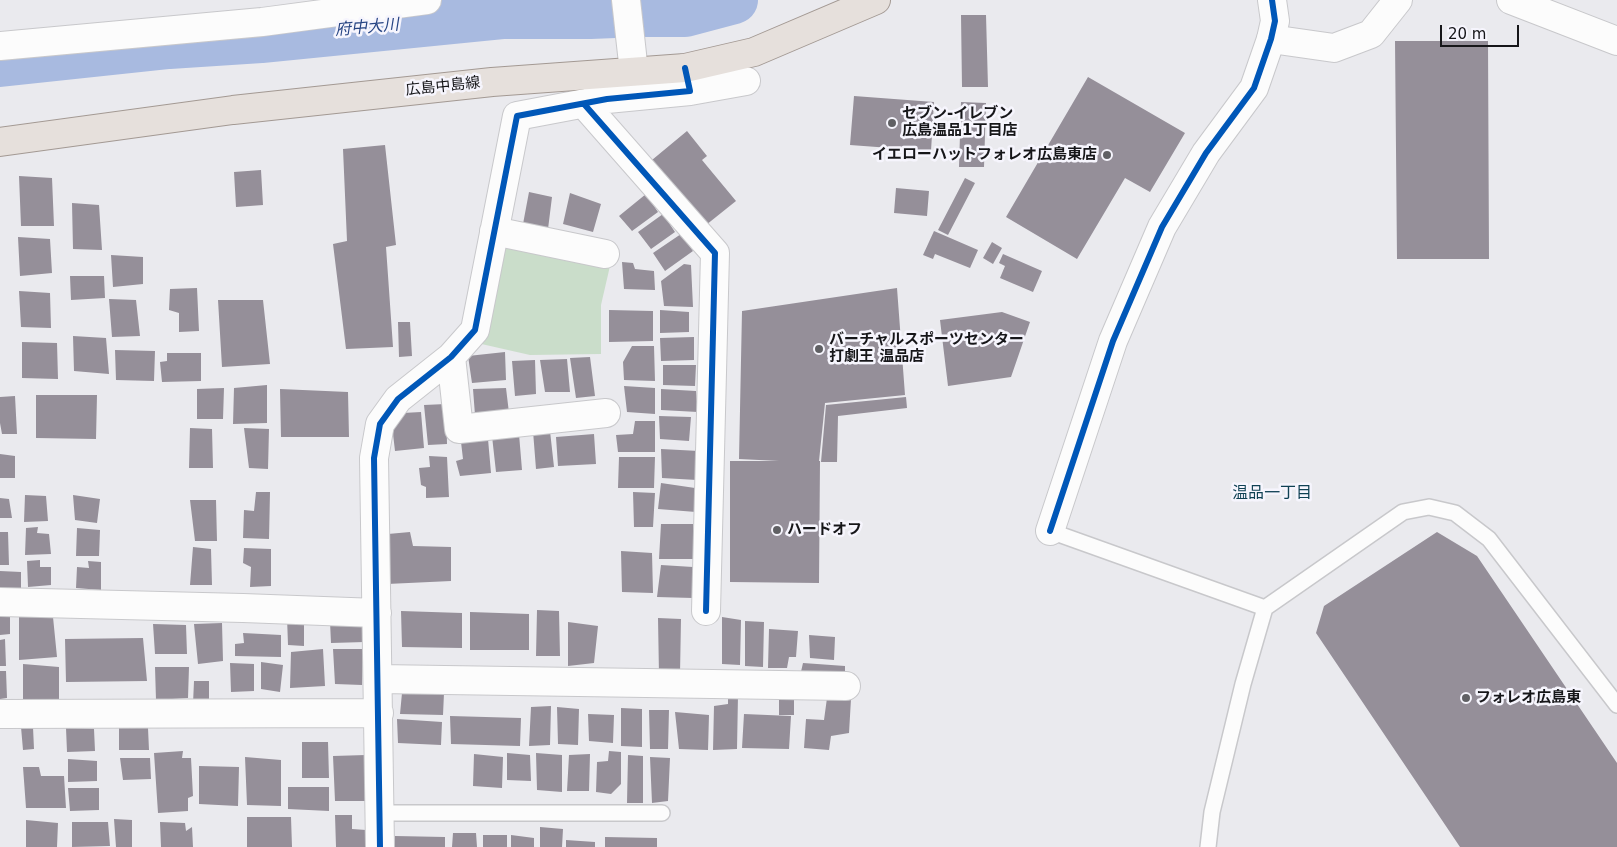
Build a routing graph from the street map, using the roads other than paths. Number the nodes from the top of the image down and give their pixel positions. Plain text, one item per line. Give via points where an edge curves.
1 (427, 0) edge
2 (626, 0) edge
3 (876, 0) edge
4 (1272, 0) edge
5 (1398, 0) edge
6 (1511, 0) edge
7 (1271, 39) junction
8 (1617, 41) edge
9 (0, 46) edge
10 (634, 72) junction
11 (688, 80) junction
12 (746, 81) dead end
13 (584, 104) junction
14 (0, 142) edge
15 (494, 231) junction
16 (605, 254) dead end
17 (451, 357) junction
18 (606, 413) dead end
19 (1050, 531) joint
20 (0, 602) edge
21 (1265, 608) junction
22 (706, 611) dead end
23 (377, 613) junction
24 (378, 679) junction
25 (846, 686) dead end
26 (1617, 705) edge
27 (379, 713) junction
28 (0, 714) edge
29 (380, 812) junction
30 (662, 813) dead end
31 (380, 847) edge
32 (1208, 847) edge

1 - 9 street via 262,22
2 - 10 street
3 - 11 main road, 広島中島線
4 - 7 street via 1275,21
5 - 7 street via 1371,34 1334,48
6 - 8 street
7 - 19 street via 1254,88 1206,153 1162,227 1113,341
10 - 11 main road, 広島中島線
10 - 14 main road, 広島中島線 via 492,82 252,108
11 - 12 street
11 - 13 street
13 - 15 street via 517,116
13 - 22 street via 715,253
15 - 16 street
15 - 17 street via 474,330
17 - 18 street via 459,429
17 - 23 street via 398,399 380,424 374,458
19 - 21 lane
20 - 23 street
21 - 26 lane via 1402,512 1429,507 1455,513 1489,539
21 - 32 lane via 1242,684 1212,812
23 - 24 street
24 - 25 street
24 - 27 street
27 - 28 street
27 - 29 street
29 - 30 lane
29 - 31 street

